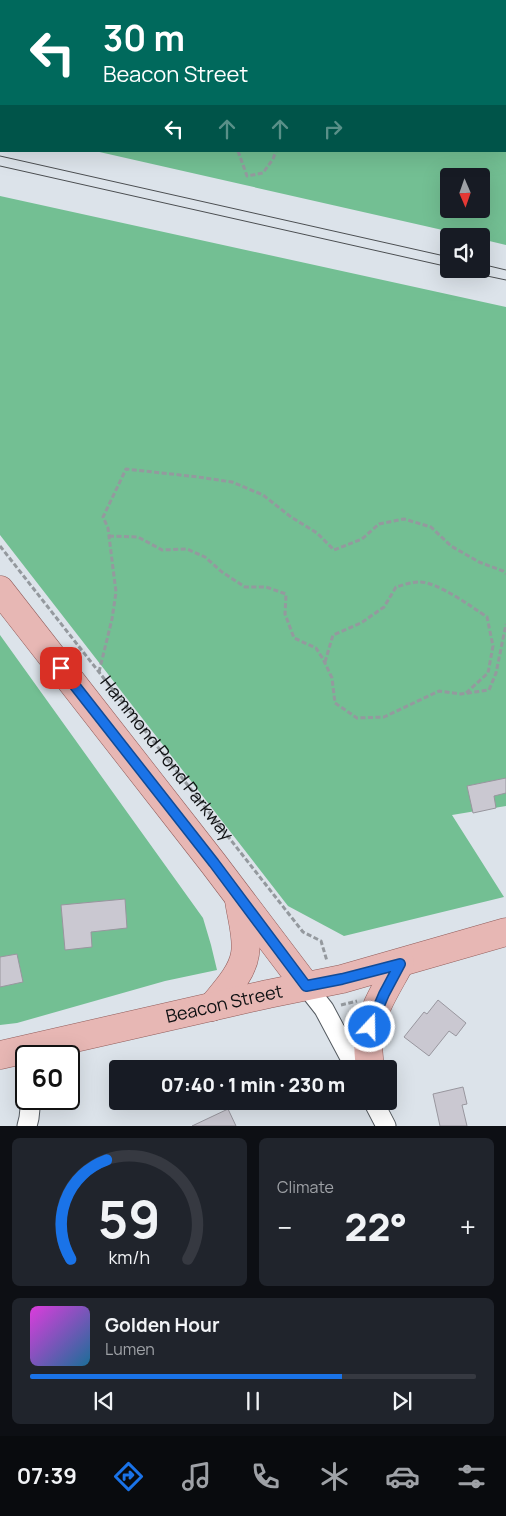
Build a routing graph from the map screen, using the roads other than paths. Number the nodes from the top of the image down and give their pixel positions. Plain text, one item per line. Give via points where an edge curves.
1 (0, 590) edge
2 (238, 896) junction
3 (506, 932) edge
4 (400, 964) junction
5 (306, 986) junction
6 (212, 1007) junction
7 (60, 1045) edge
8 (351, 1060) edge
9 (369, 1060) edge
10 (30, 1110) edge
11 (378, 1110) edge
12 (27, 1126) edge
13 (386, 1126) edge

1 - 2 main road, Hammond Pond Parkway
2 - 5 main road, Hammond Pond Parkway
2 - 6 main road via 245,954 239,971
3 - 4 main road, Beacon Street
4 - 5 main road, Beacon Street
4 - 9 main road via 371,1024
5 - 6 main road, Beacon Street
5 - 8 street via 324,1009
6 - 7 main road, Beacon Street
10 - 12 street
11 - 13 street

